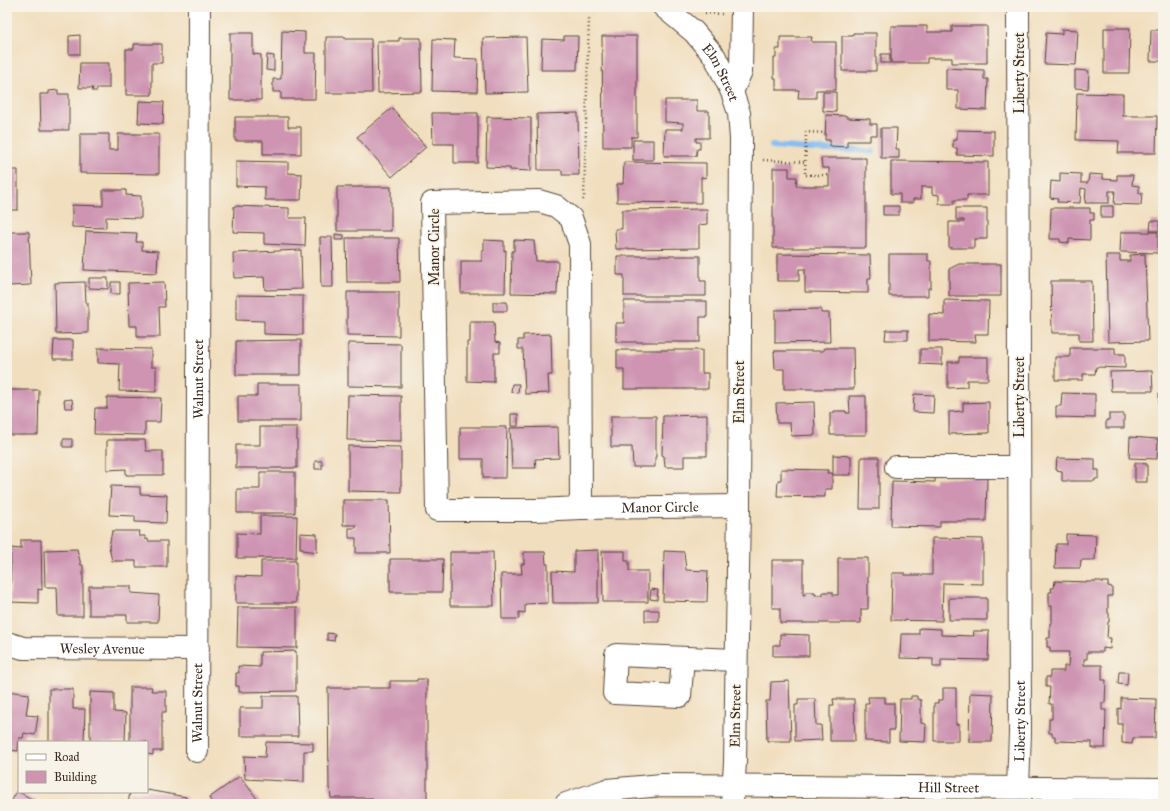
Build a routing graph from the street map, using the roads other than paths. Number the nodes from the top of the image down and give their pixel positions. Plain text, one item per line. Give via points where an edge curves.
1 (199, 7) edge
2 (664, 7) edge
3 (1018, 7) edge
4 (734, 11) edge
5 (732, 92) junction
6 (1019, 467) junction
7 (896, 468) dead end
8 (739, 506) junction
9 (581, 508) junction
10 (7, 643) edge
11 (198, 649) junction
12 (683, 658) dead end
13 (736, 660) junction
14 (197, 751) dead end
15 (1018, 787) junction
16 (1163, 789) edge
17 (732, 795) edge
18 (1061, 796) edge
19 (566, 804) edge

1 - 11 street, Walnut Street
2 - 5 street, Elm Street via 694,32 715,57
3 - 6 street, Liberty Street
4 - 5 street via 741,71
5 - 8 street, Elm Street via 739,113 741,139
6 - 7 street
6 - 15 street, Liberty Street
8 - 9 street, Manor Circle
8 - 13 street, Elm Street
9 - 9 street, Manor Circle via 438,510 432,202 539,201 556,206 571,218 580,244
10 - 11 street, Wesley Avenue via 23,648
11 - 14 street, Walnut Street
12 - 13 street
13 - 17 street, Elm Street
15 - 17 street, Hill Street
15 - 18 street, Hill Street
16 - 18 street, Hill Street
17 - 19 street, Hill Street via 662,785 607,790

